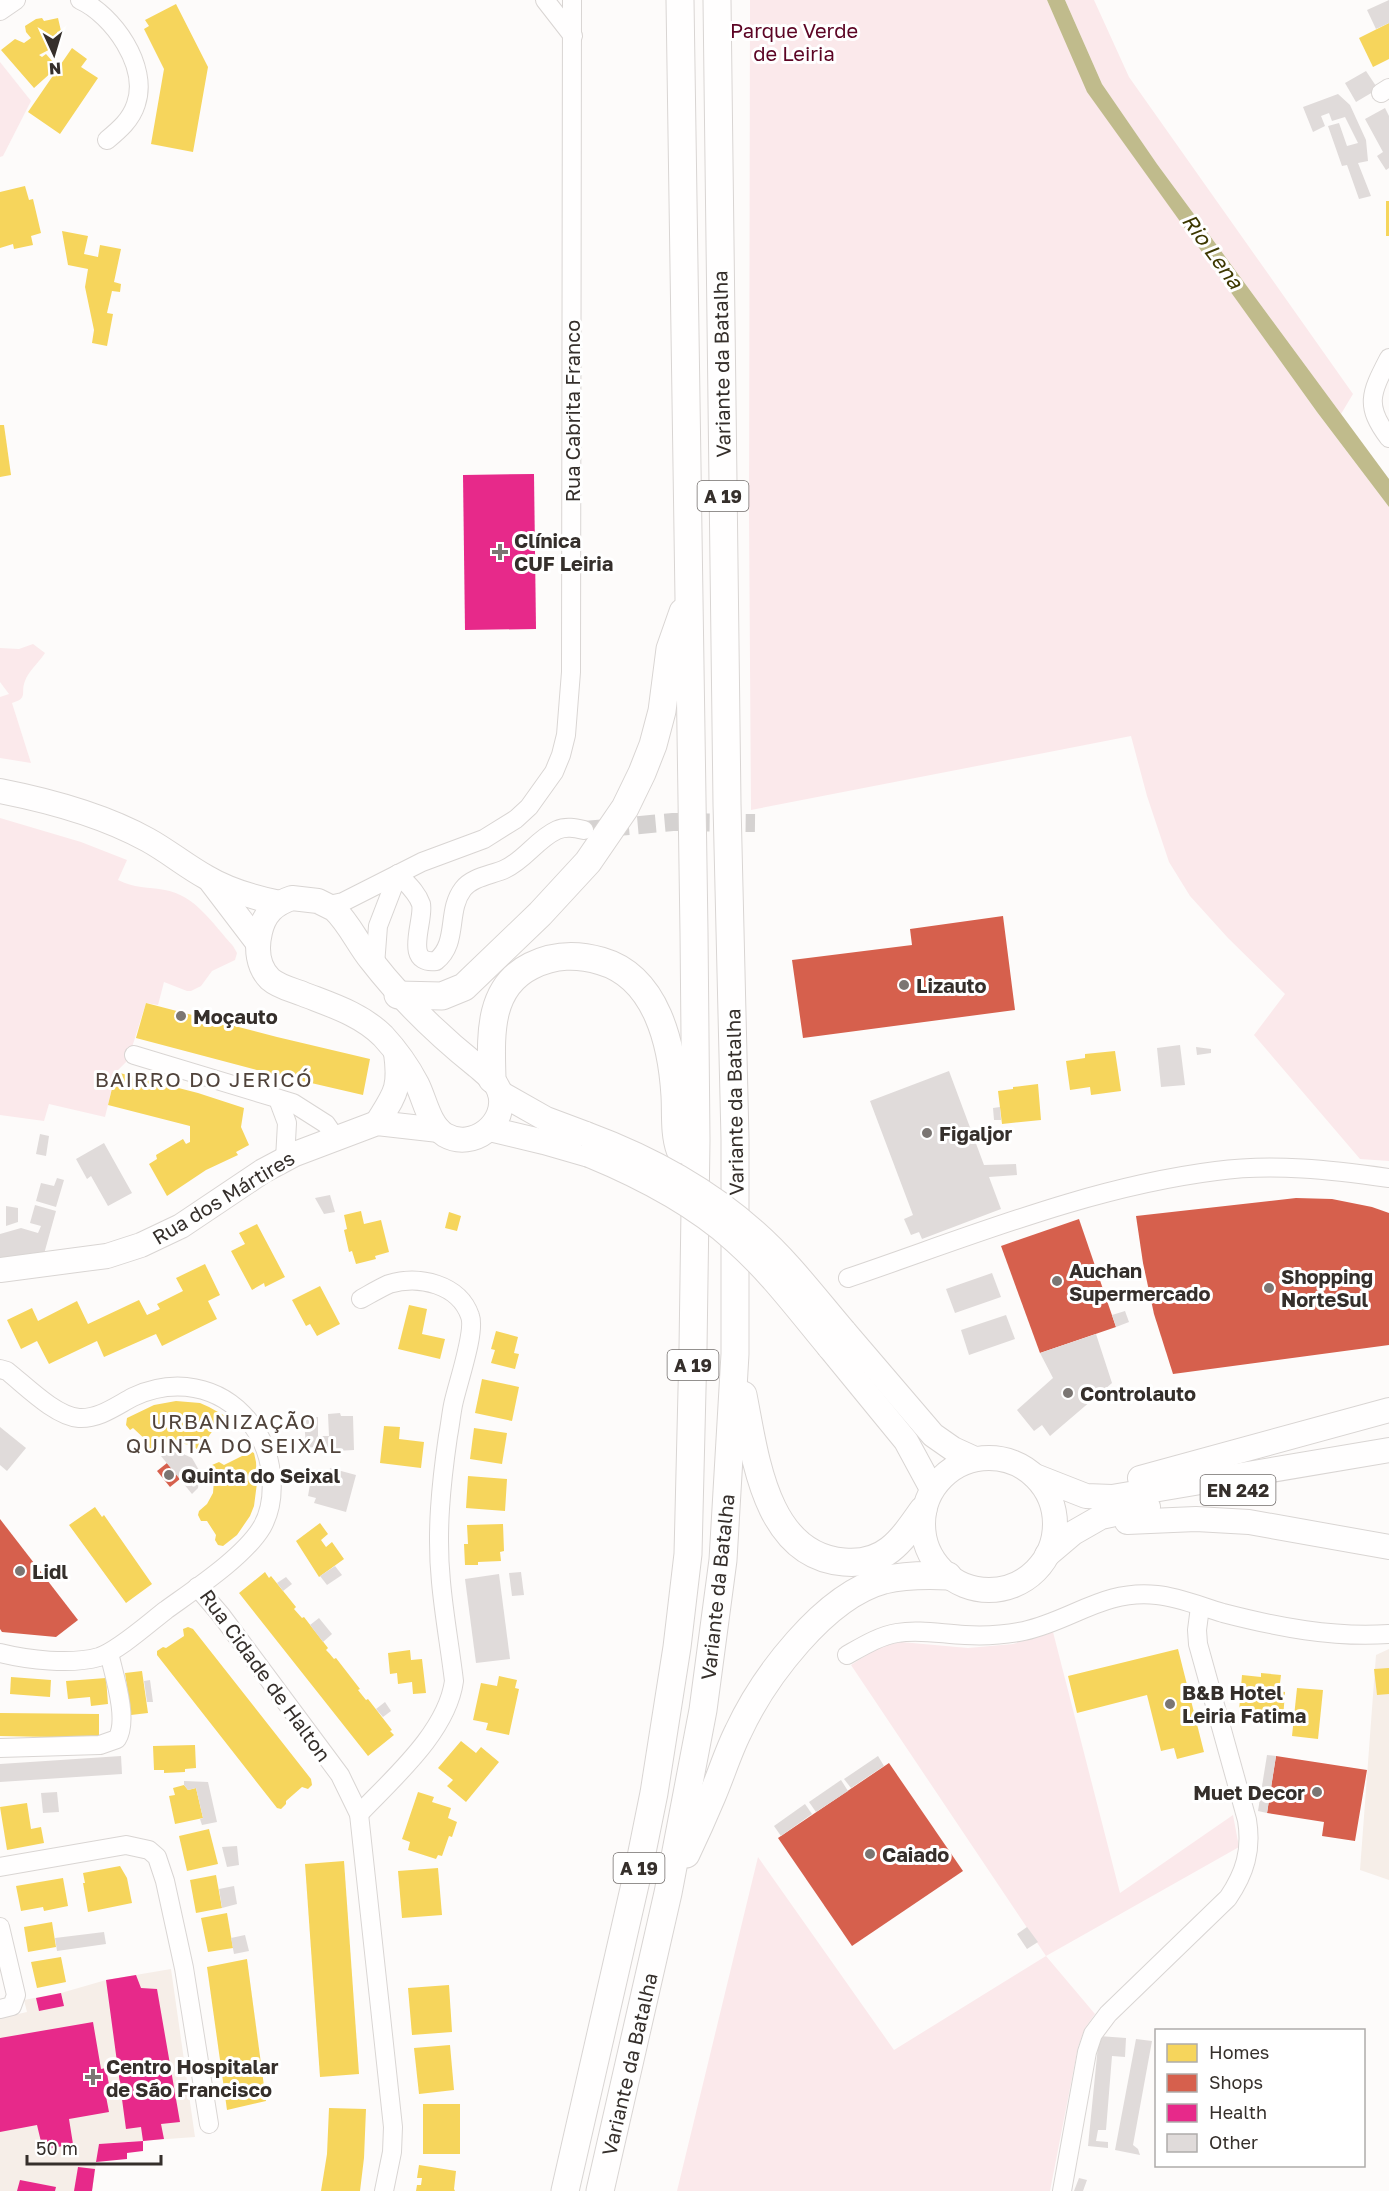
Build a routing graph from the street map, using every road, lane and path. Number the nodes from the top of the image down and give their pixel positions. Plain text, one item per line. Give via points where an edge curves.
1 (16, 0) edge
2 (80, 0) edge
3 (545, 0) edge
4 (572, 0) edge
5 (680, 0) edge
6 (717, 0) edge
7 (0, 11) edge
8 (573, 36) junction
9 (107, 140) dead end
10 (1389, 358) edge
11 (1389, 438) edge
12 (689, 597) junction
13 (0, 791) edge
14 (584, 830) tunnel mouth
15 (398, 874) junction
16 (209, 879) junction
17 (280, 903) junction
18 (329, 905) junction
19 (258, 943) junction
20 (375, 965) junction
21 (398, 995) junction
22 (396, 1052) junction
23 (134, 1055) dead end
24 (496, 1086) junction
25 (278, 1099) junction
26 (377, 1123) junction
27 (490, 1129) junction
28 (439, 1130) junction
29 (335, 1137) junction
30 (587, 1144) junction
31 (285, 1159) junction
32 (695, 1176) junction
33 (1389, 1178) edge
34 (31, 1267) junction
35 (0, 1270) edge
36 (848, 1278) dead end
37 (0, 1288) edge
38 (361, 1299) dead end
39 (837, 1339) junction
40 (735, 1354) junction
41 (2, 1366) edge
42 (1389, 1410) edge
43 (1389, 1450) edge
44 (975, 1459) junction
45 (1389, 1461) edge
46 (1035, 1476) junction
47 (1066, 1488) junction
48 (927, 1499) junction
49 (1088, 1525) junction
50 (1389, 1547) edge
51 (1047, 1555) junction
52 (948, 1576) junction
53 (197, 1587) junction
54 (1200, 1607) junction
55 (1389, 1634) edge
56 (0, 1653) edge
57 (109, 1653) junction
58 (847, 1654) dead end
59 (0, 1748) edge
60 (359, 1814) junction
61 (0, 1867) edge
62 (668, 1893) junction
63 (0, 1927) edge
64 (0, 2009) edge
65 (209, 2124) dead end
66 (384, 2191) edge
67 (565, 2191) edge
68 (600, 2191) edge
69 (1062, 2191) edge

1 - 7 street
2 - 9 street via 100,12 122,36 137,74 137,103 122,127
3 - 8 street
4 - 8 street, Rua Cabrita Franco
5 - 12 highway, Variante da Batalha / A 19
6 - 40 highway, Variante da Batalha / A 19
8 - 15 street, Rua Cabrita Franco via 571,672 567,735 554,772 516,819 484,839
10 - 11 street via 1372,398 1373,413
12 - 21 highway via 670,650 653,745 634,790 588,862 464,987 442,996
12 - 32 highway, Variante da Batalha / A 19
13 - 16 main road via 106,821 148,840
14 - 15 street via 559,829 520,860 464,887 453,912 448,946 436,961 425,960 419,954 421,904
15 - 18 street, Rua Cabrita Franco via 343,902
15 - 20 street via 378,926
16 - 17 main road
16 - 19 main road
17 - 18 main road via 292,898
17 - 19 main road via 264,919
18 - 20 main road
19 - 22 main road via 259,960 273,981 355,1016 374,1028
20 - 21 main road
21 - 24 main road
22 - 26 main road via 398,1086
22 - 28 main road
23 - 25 street
24 - 27 main road via 498,1114
24 - 30 main road
24 - 32 highway via 493,1015 520,973 557,957 584,956 607,963 624,971 642,988 667,1039 674,1073 679,1147
25 - 29 street via 315,1116
25 - 31 street via 287,1123
26 - 28 main road, Rua dos Mártires
26 - 29 main road, Rua dos Mártires
27 - 28 main road, Rua dos Mártires via 464,1139 446,1136
27 - 30 main road via 562,1146
29 - 31 main road, Rua dos Mártires
30 - 39 main road, bridge via 653,1162 726,1208 787,1263
31 - 34 main road, Rua dos Mártires via 149,1243 107,1256
32 - 67 highway, Variante da Batalha / A 19 via 688,1554 677,1647 639,1867
33 - 36 street via 1313,1169 1251,1168 1168,1178 1088,1196
34 - 35 main road, Rua dos Mártires
34 - 37 main road, Rua dos Mártires
38 - 60 street via 397,1282 428,1282 460,1299 471,1322 452,1406 439,1532 452,1696 420,1748
39 - 44 main road via 933,1435
39 - 48 main road via 906,1441
40 - 48 highway via 753,1450 766,1495 793,1540 806,1551 824,1559 855,1563 872,1560 903,1539
40 - 62 highway, Variante da Batalha / A 19 via 723,1560 714,1639
41 - 53 street, Rua Cidade de Halton via 57,1409 78,1418 97,1416 154,1389 186,1386 223,1398 250,1422 262,1441 270,1466 272,1495 267,1516 255,1536
42 - 47 main road via 1109,1486
43 - 47 main road, EN 242 via 1112,1497 1086,1496
44 - 46 main road, EN 242 via 996,1458 1017,1464
44 - 48 main road, EN 242 via 943,1475
45 - 49 main road, EN 242 via 1122,1512
46 - 47 main road, EN 242
46 - 51 main road, EN 242 via 1053,1505 1054,1539
48 - 52 main road, EN 242 via 922,1529 926,1547
49 - 50 main road, EN 242 via 1220,1519
49 - 51 main road, EN 242
51 - 52 main road, EN 242 via 1033,1573 1014,1585 991,1590 968,1587
52 - 62 highway via 882,1581 830,1611 804,1635 759,1693 738,1732
53 - 57 street
53 - 60 street, Rua Cidade de Halton via 340,1775
54 - 55 street via 1277,1627
54 - 58 street via 1161,1595 1119,1595 1060,1621 1020,1632 896,1633
54 - 69 street via 1198,1644 1247,1820 1248,1853 1238,1883 1228,1898 1108,2014 1093,2034
56 - 57 street via 67,1660
57 - 59 street via 120,1707 121,1733 117,1739 100,1745
60 - 66 street, Rua Cidade de Halton via 393,2127
61 - 65 street via 126,1845 149,1850 157,1857 184,1968
62 - 68 highway, Variante da Batalha / A 19
63 - 64 street via 16,1995 12,2006

